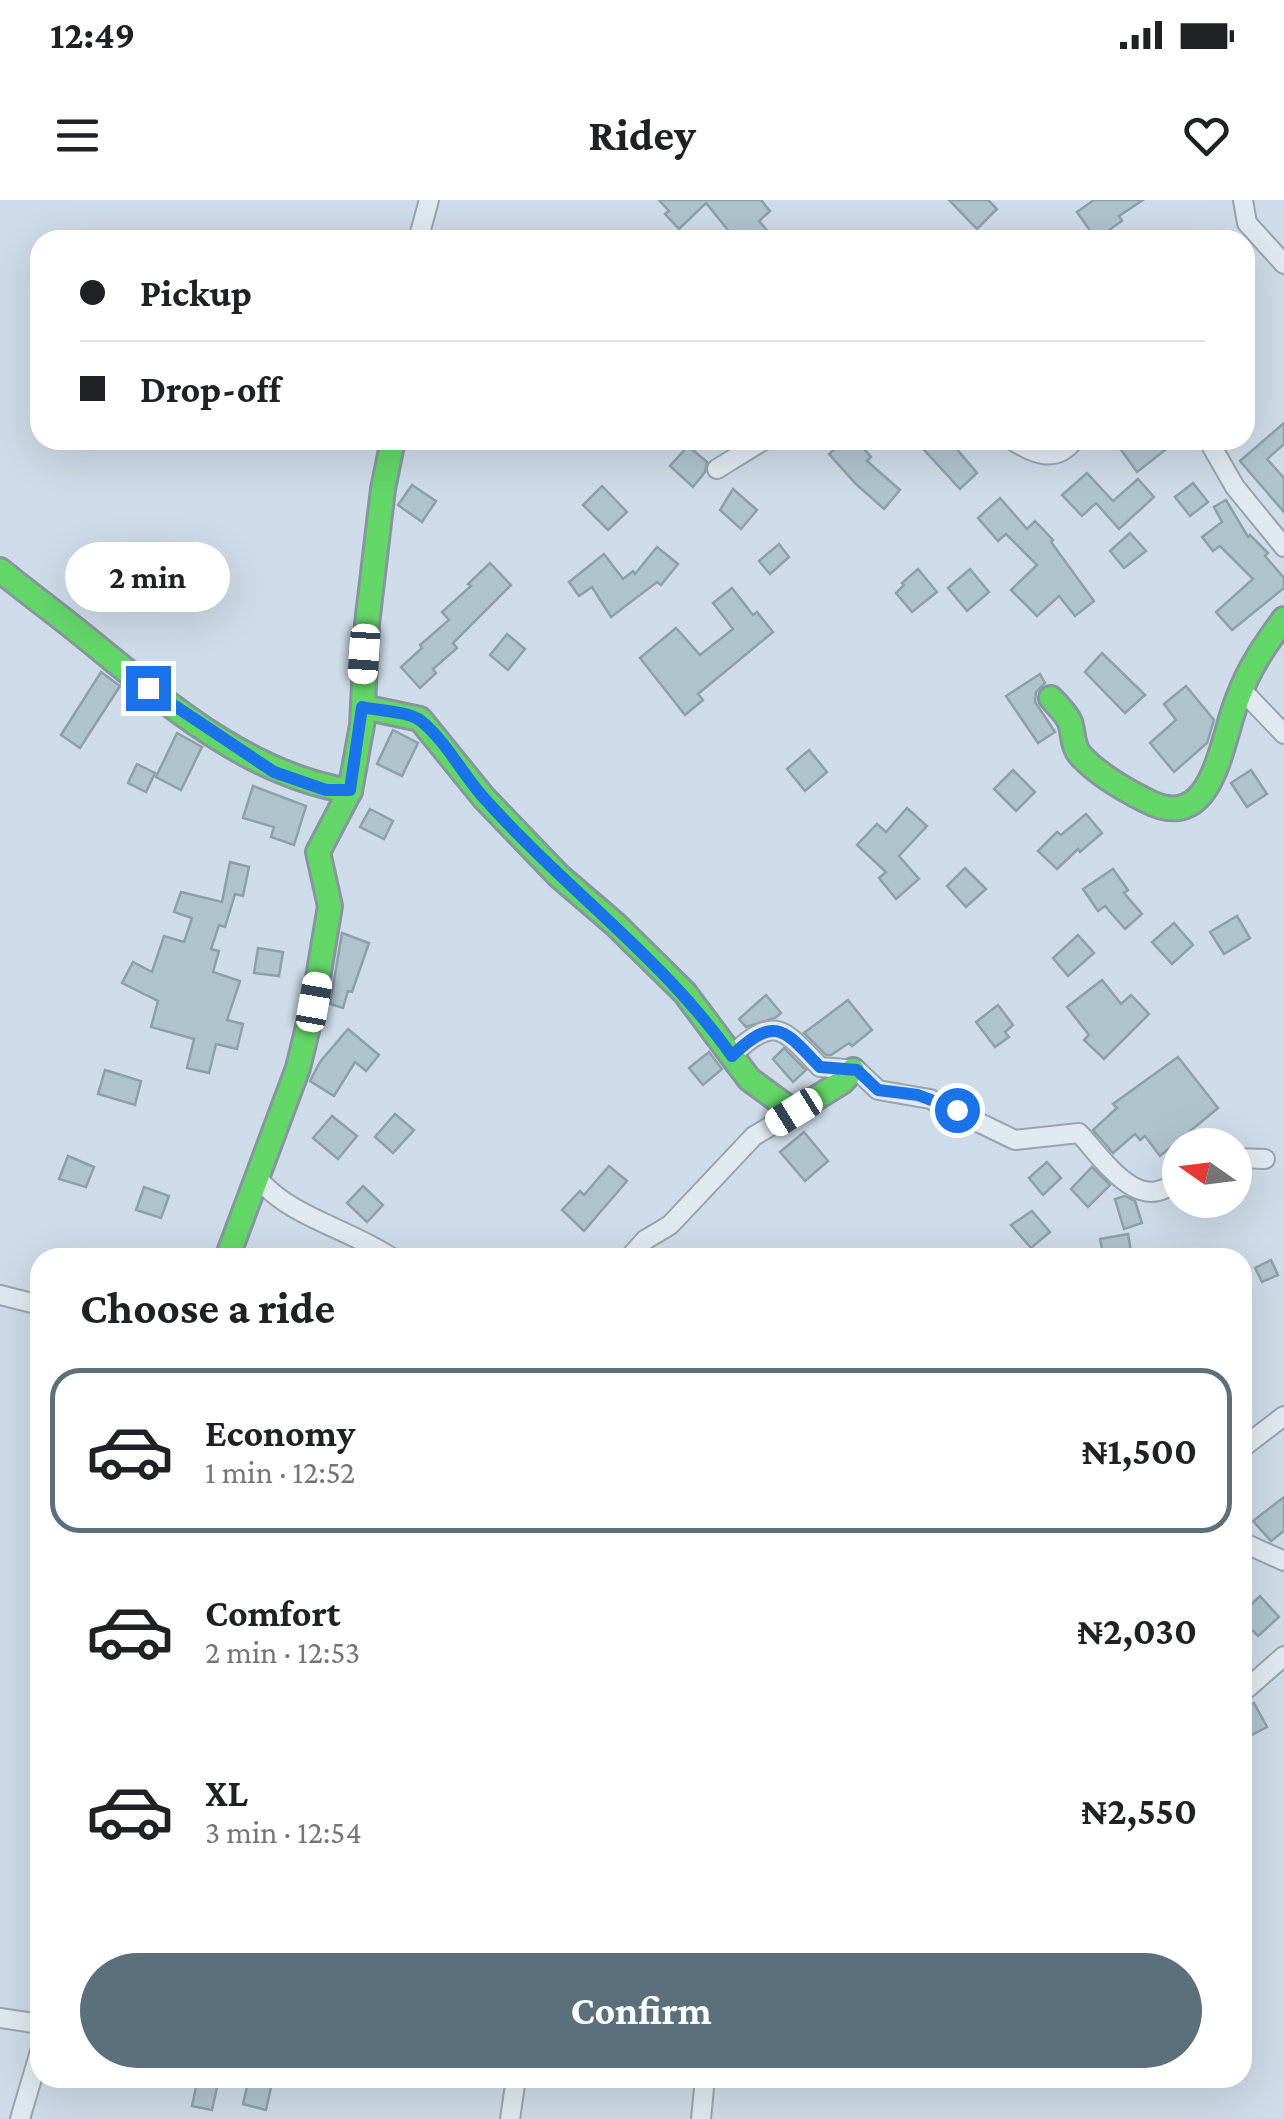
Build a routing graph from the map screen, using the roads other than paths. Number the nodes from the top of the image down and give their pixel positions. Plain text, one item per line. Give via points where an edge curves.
1 (430, 200) edge
2 (1244, 200) edge
3 (421, 230) edge
4 (1253, 230) edge
5 (1255, 232) edge
6 (1284, 264) edge
7 (391, 450) edge
8 (748, 450) edge
9 (1033, 450) edge
10 (1063, 450) edge
11 (1214, 450) edge
12 (717, 469) dead end
13 (1284, 547) edge
14 (0, 570) edge
15 (1284, 619) edge
16 (1242, 690) junction
17 (1051, 698) dead end
18 (362, 707) junction
19 (1284, 734) edge
20 (350, 790) junction
21 (732, 1056) junction
22 (853, 1070) junction
23 (794, 1112) junction
24 (1252, 1159) edge
25 (1265, 1159) dead end
26 (258, 1178) junction
27 (1162, 1191) edge
28 (231, 1248) edge
29 (378, 1248) edge
30 (638, 1248) edge
31 (0, 1296) edge
32 (30, 1303) edge
33 (1284, 1416) edge
34 (1252, 1440) edge
35 (1252, 1547) edge
36 (1284, 1561) edge
37 (1284, 1656) edge
38 (1252, 1685) edge
39 (0, 2018) edge
40 (30, 2022) edge
41 (30, 2086) edge
42 (515, 2088) edge
43 (704, 2088) edge
44 (20, 2119) edge
45 (510, 2119) edge
46 (701, 2119) edge

1 - 3 street
2 - 4 street
5 - 6 street
7 - 18 street
8 - 12 street
9 - 10 street via 1046,456
11 - 13 street
14 - 20 street via 167,703 274,772 326,790
15 - 16 street via 1253,661
16 - 17 street via 1204,791 1191,807 1176,810 1123,789 1083,759 1069,718
16 - 19 street
18 - 20 street
18 - 21 street via 420,719 559,876 684,993
20 - 26 street via 318,852 330,906 318,979 298,1068
21 - 22 street via 777,1029 820,1067
21 - 23 street via 749,1080
22 - 23 street
22 - 27 street via 878,1090 930,1099 1016,1140 1079,1133 1122,1180 1138,1191
23 - 30 street via 754,1136 670,1224
24 - 25 street
26 - 28 street
26 - 29 street via 281,1201
31 - 32 street
33 - 34 street
35 - 36 street
37 - 38 street
39 - 40 street
41 - 44 street
42 - 45 street
43 - 46 street

